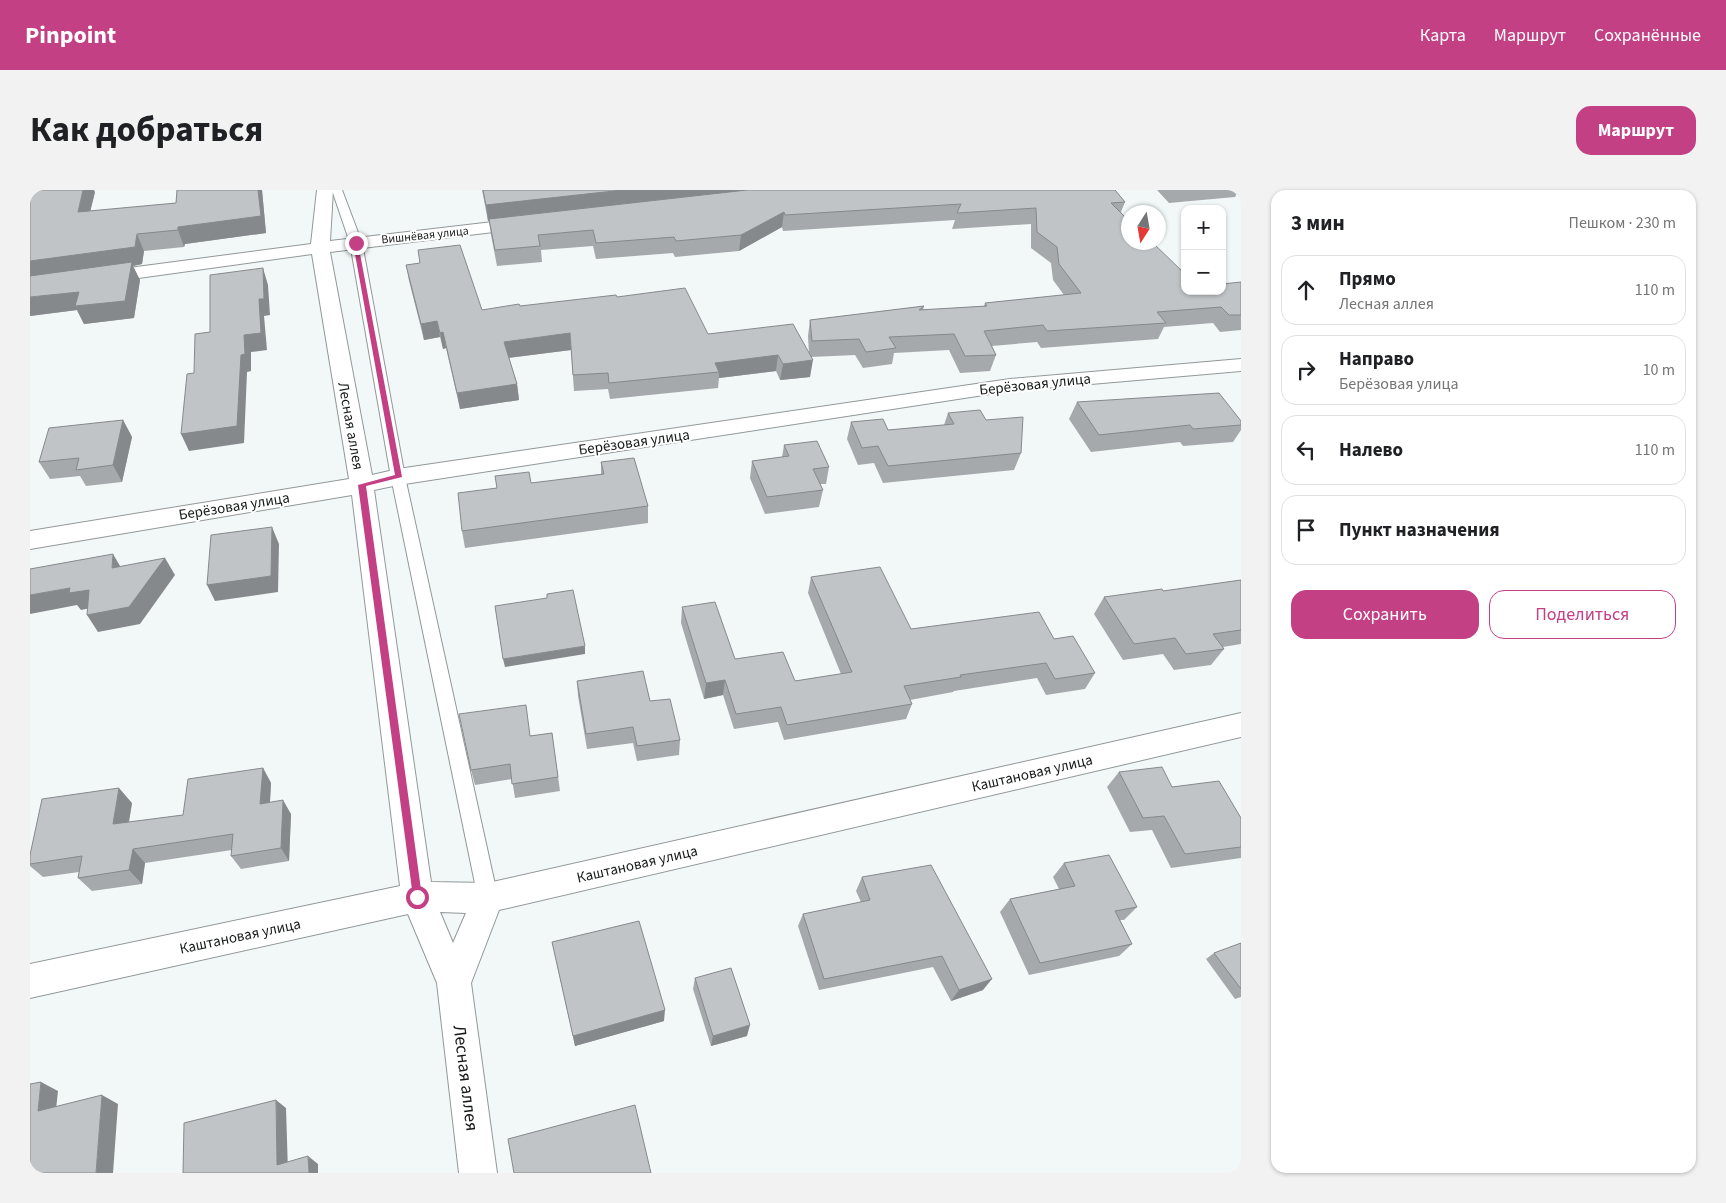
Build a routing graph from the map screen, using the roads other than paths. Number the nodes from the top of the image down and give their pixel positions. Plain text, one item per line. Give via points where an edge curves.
1 (325, 190) edge
2 (337, 190) edge
3 (544, 222) edge
4 (356, 243) junction
5 (320, 248) junction
6 (30, 287) edge
7 (1241, 365) edge
8 (398, 477) junction
9 (362, 485) junction
10 (30, 540) edge
11 (1241, 725) edge
12 (417, 897) junction
13 (488, 898) junction
14 (30, 981) edge
15 (454, 983) junction
16 (478, 1173) edge

1 - 5 street, Лесная аллея
2 - 4 lane
3 - 4 street, Вишнёвая улица
4 - 5 street, Вишнёвая улица
4 - 8 lane
5 - 6 street, Вишнёвая улица
5 - 9 street, Лесная аллея
7 - 8 street, Берёзовая улица via 1010,386
8 - 9 street, Берёзовая улица
8 - 13 lane
9 - 10 street, Берёзовая улица
9 - 12 street, Лесная аллея
11 - 13 street, Каштановая улица
12 - 13 street, Каштановая улица
12 - 14 street, Каштановая улица
12 - 15 street, Лесная аллея
13 - 15 street, Лесная аллея
15 - 16 street, Лесная аллея

